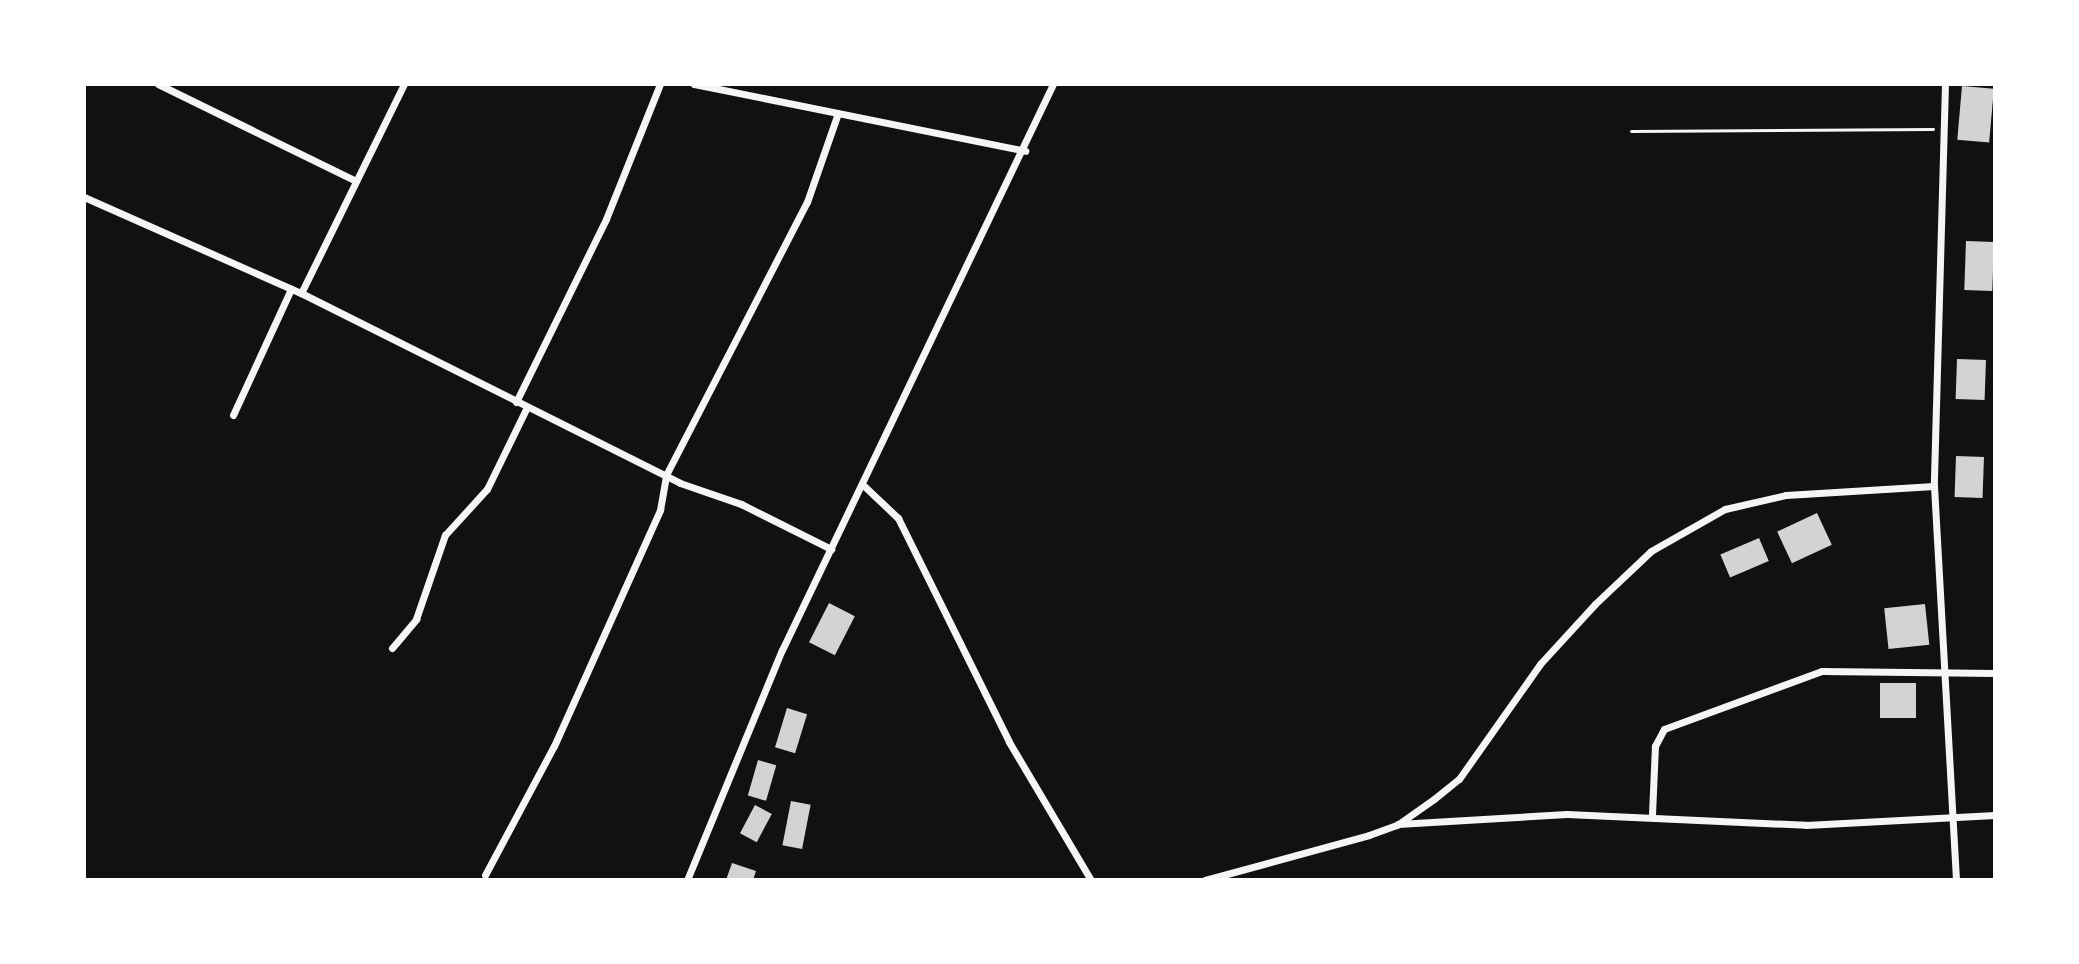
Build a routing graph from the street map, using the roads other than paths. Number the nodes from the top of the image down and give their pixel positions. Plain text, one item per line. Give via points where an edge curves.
1 (158, 84) edge
2 (404, 84) edge
3 (660, 84) edge
4 (694, 84) edge
5 (1053, 84) edge
6 (1945, 84) edge
7 (838, 113) junction
8 (1025, 151) junction
9 (354, 180) junction
10 (84, 197) edge
11 (291, 289) junction
12 (301, 293) junction
13 (516, 402) junction
14 (527, 407) junction
15 (233, 415) dead end
16 (666, 475) junction
17 (862, 484) junction
18 (1934, 486) junction
19 (831, 549) junction
20 (392, 648) dead end
21 (1948, 671) junction
22 (1995, 673) edge
23 (1652, 814) junction
24 (1956, 814) junction
25 (1995, 815) edge
26 (1397, 825) junction
27 (485, 875) dead end
28 (687, 880) edge
29 (1091, 880) edge
30 (1205, 880) edge
31 (1956, 880) edge

1 - 9 street
2 - 9 street
3 - 13 street via 606,219
4 - 7 street
5 - 8 street
6 - 18 street
7 - 8 street
7 - 16 street via 801,214
8 - 17 street
9 - 12 street
10 - 11 street
11 - 12 street
11 - 15 street
12 - 13 street
13 - 14 street
14 - 16 street
14 - 20 street via 487,489 445,535 416,619
16 - 19 street
16 - 27 street via 660,510 554,746
17 - 19 street
17 - 29 street via 898,518 1009,742
18 - 21 street
18 - 26 street via 1786,495 1725,509 1651,551 1540,664 1459,779
19 - 28 street via 782,650
21 - 22 street
21 - 23 street via 1822,671 1664,729 1655,746
21 - 24 street
23 - 24 street via 1806,825
23 - 26 street
24 - 25 street
24 - 31 street
26 - 30 street

